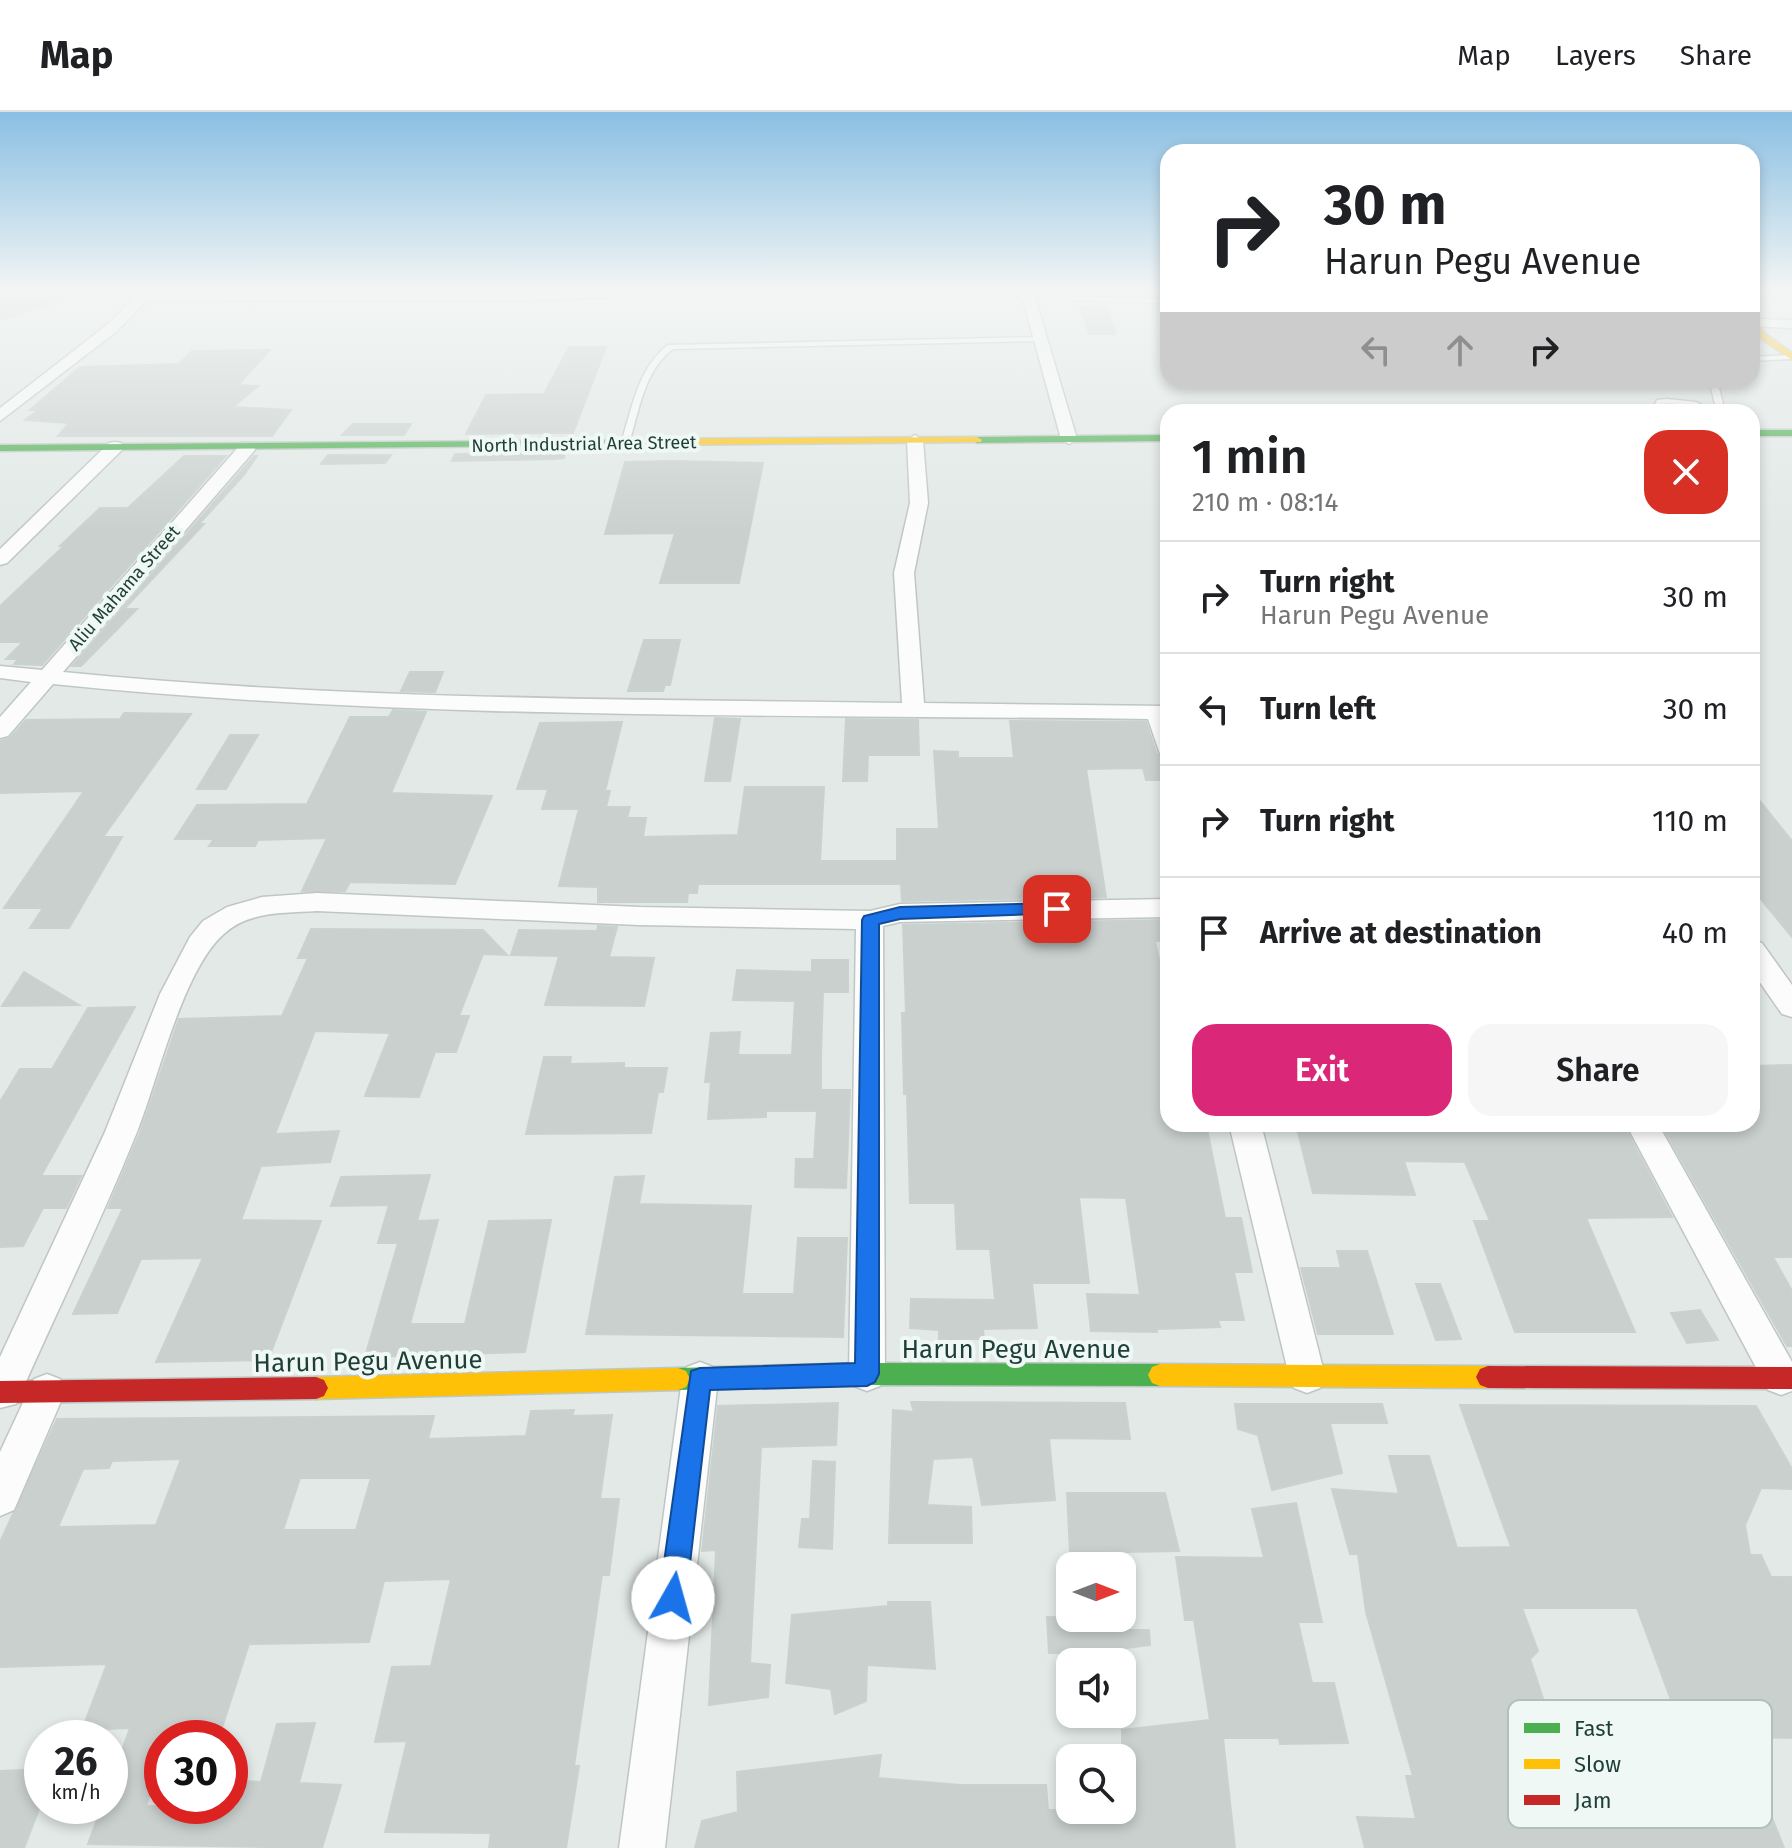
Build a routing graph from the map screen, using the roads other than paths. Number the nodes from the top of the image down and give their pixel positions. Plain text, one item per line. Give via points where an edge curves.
1 (56, 372) edge
2 (649, 372) edge
3 (1050, 372) edge
4 (1659, 404) edge
5 (1692, 404) edge
6 (0, 416) edge
7 (1786, 432) edge
8 (1760, 433) edge
9 (1160, 438) edge
10 (1069, 439) junction
11 (915, 440) junction
12 (625, 443) junction
13 (115, 447) junction
14 (248, 447) junction
15 (0, 448) edge
16 (0, 559) edge
17 (0, 672) edge
18 (46, 676) junction
19 (914, 711) junction
20 (1160, 713) edge
21 (0, 731) edge
22 (1160, 908) edge
23 (870, 920) junction
24 (1760, 961) edge
25 (1792, 1006) edge
26 (1247, 1132) edge
27 (1647, 1132) edge
28 (867, 1374) junction
29 (1307, 1376) junction
30 (1787, 1378) edge
31 (700, 1379) junction
32 (1, 1392) edge
33 (47, 1392) junction
34 (0, 1496) edge
35 (642, 1848) edge

1 - 6 street
2 - 12 lane
3 - 10 street
4 - 5 lane
7 - 8 main road
9 - 10 main road, North Industrial Area Street
10 - 11 main road, North Industrial Area Street
11 - 12 main road, North Industrial Area Street
11 - 19 street via 919,503 904,573
12 - 14 main road, North Industrial Area Street
13 - 14 main road, North Industrial Area Street
13 - 15 main road, North Industrial Area Street
13 - 16 street
14 - 18 street, Aliu Mahama Street
17 - 18 street
18 - 19 street via 186,691 385,702
18 - 21 street, Aliu Mahama Street
19 - 20 street
22 - 23 street via 900,913
23 - 28 street
23 - 32 street via 317,902 258,907 222,922 200,946 176,991 121,1132
24 - 25 street
26 - 29 street
27 - 30 street
28 - 29 main road, Harun Pegu Avenue
28 - 31 main road, Harun Pegu Avenue
29 - 30 main road, Harun Pegu Avenue
31 - 33 main road, Harun Pegu Avenue
31 - 35 street
32 - 33 main road, Harun Pegu Avenue
33 - 34 street

